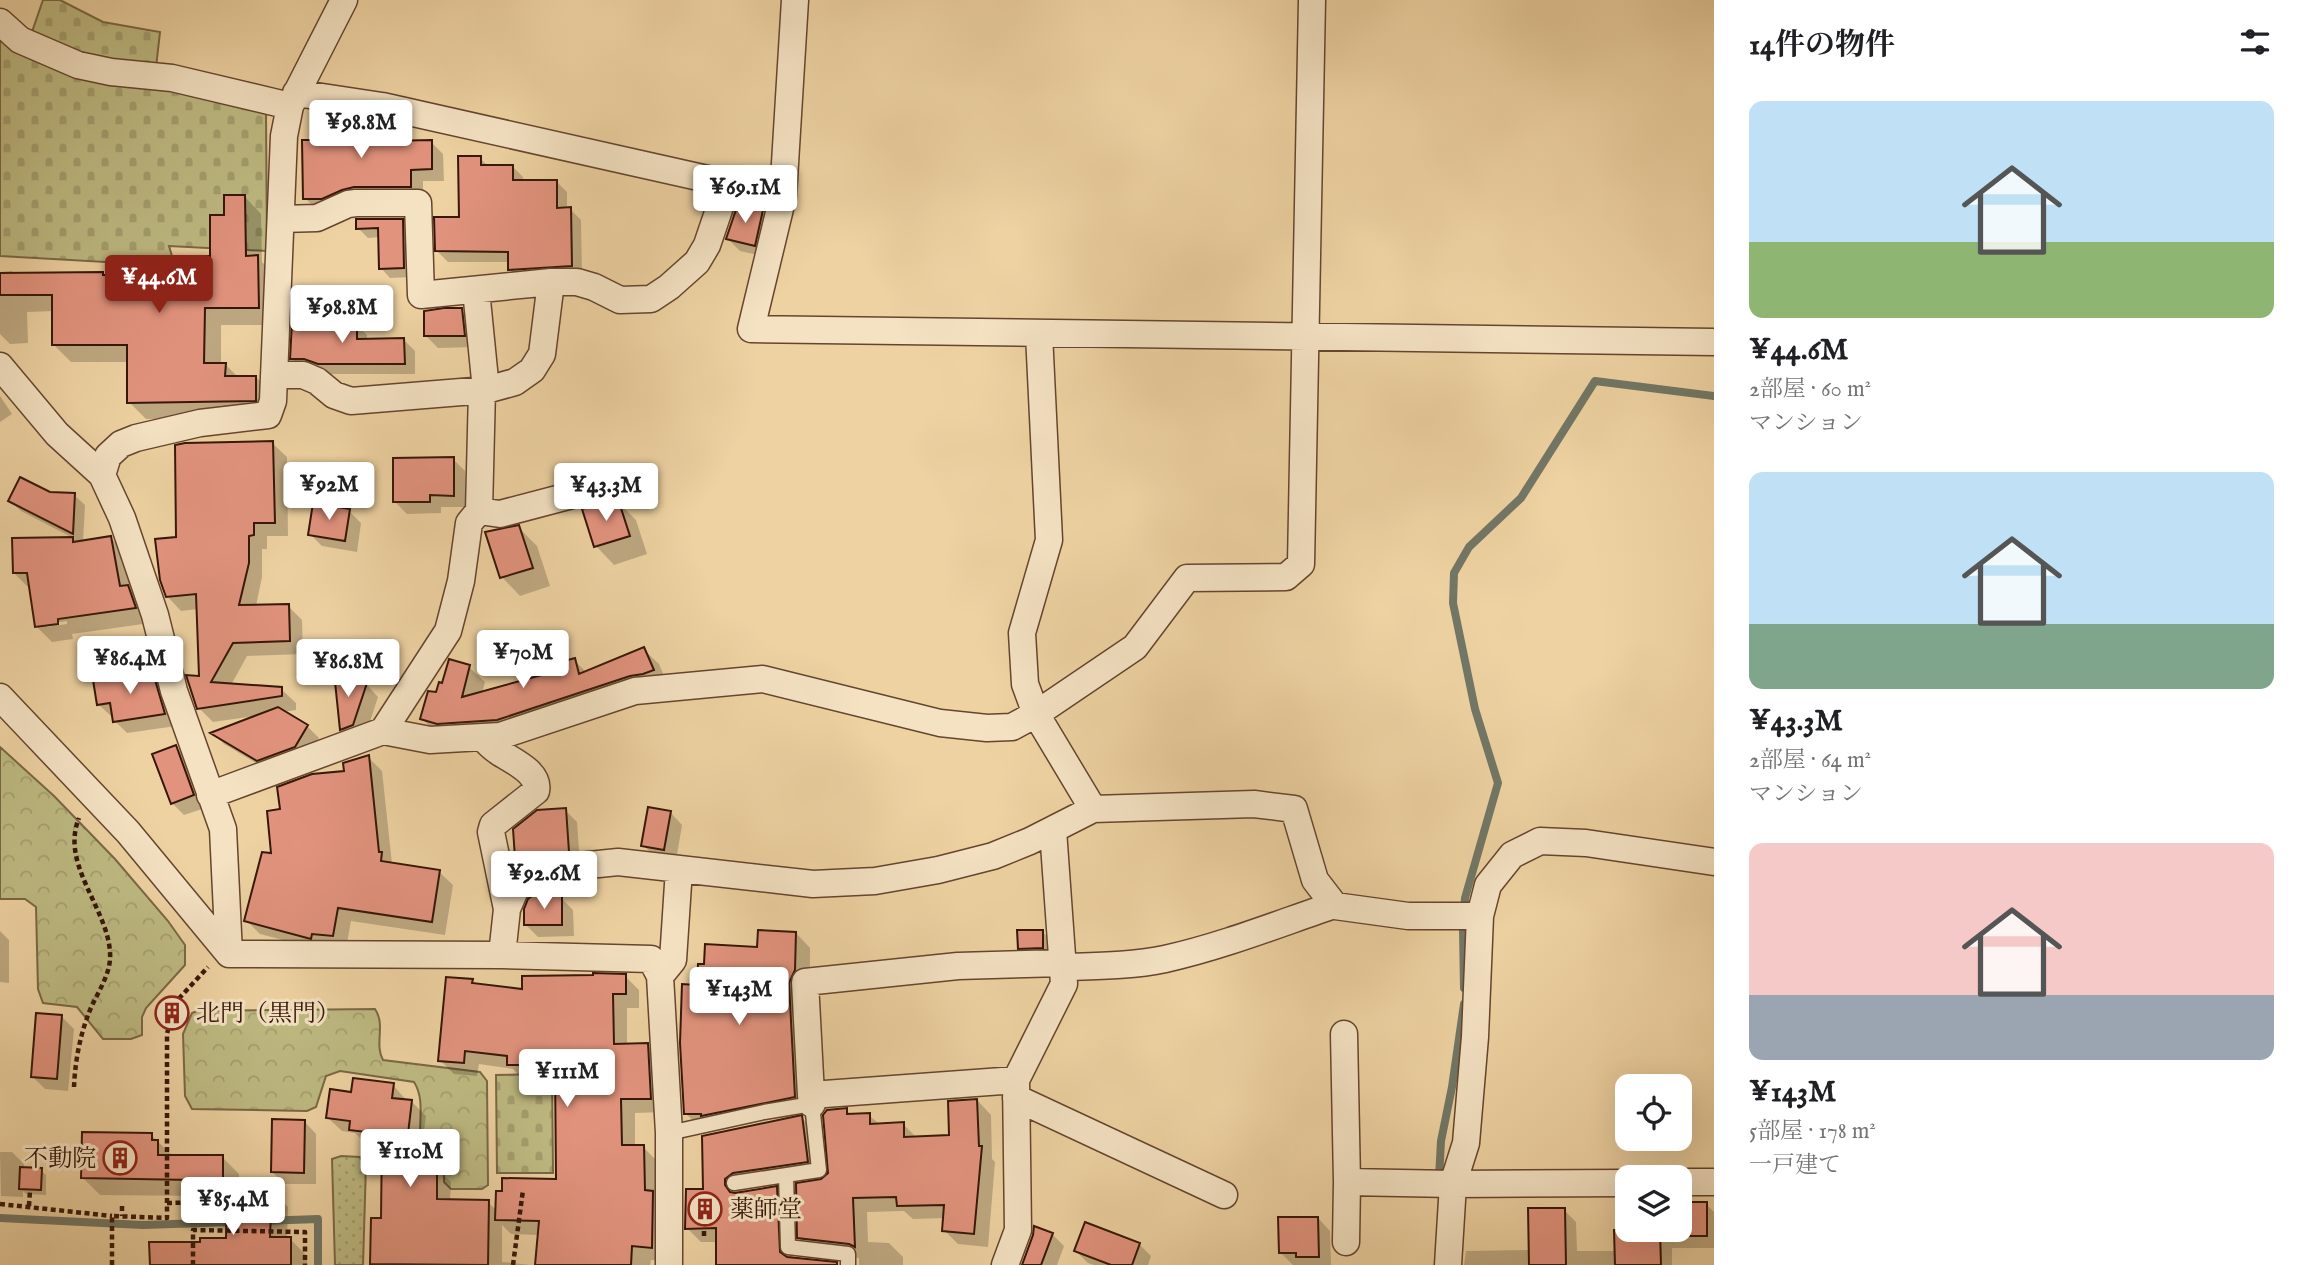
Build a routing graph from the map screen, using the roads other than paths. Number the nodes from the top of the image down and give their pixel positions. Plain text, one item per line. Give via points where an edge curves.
1 (344, 0) edge
2 (795, 0) edge
3 (1312, 0) edge
4 (0, 22) edge
5 (293, 99) junction
6 (728, 183) junction
7 (783, 196) junction
8 (281, 219) junction
9 (551, 282) junction
10 (476, 290) junction
11 (1039, 334) junction
12 (1306, 337) junction
13 (1714, 342) edge
14 (0, 366) edge
15 (274, 375) junction
16 (484, 390) junction
17 (102, 475) junction
18 (614, 484) dead end
19 (478, 511) junction
20 (2, 701) edge
21 (1036, 714) junction
22 (383, 731) junction
23 (482, 737) junction
24 (210, 795) junction
25 (1093, 809) junction
26 (1053, 830) junction
27 (1714, 862) edge
28 (679, 869) junction
29 (1334, 905) junction
30 (507, 909) junction
31 (1468, 916) junction
32 (502, 955) junction
33 (221, 958) junction
34 (1063, 965) junction
35 (660, 976) junction
36 (1344, 1034) dead end
37 (1016, 1089) junction
38 (812, 1100) junction
39 (668, 1133) junction
40 (786, 1175) junction
41 (1347, 1182) junction
42 (1692, 1182) edge
43 (1714, 1182) edge
44 (734, 1183) dead end
45 (1615, 1183) edge
46 (1444, 1184) junction
47 (1224, 1195) dead end
48 (1346, 1242) dead end
49 (669, 1265) edge
50 (848, 1265) edge
51 (1005, 1265) edge
52 (1448, 1265) edge

1 - 5 street
2 - 7 street
3 - 12 street
4 - 5 street via 20,40 78,65
5 - 6 street via 382,106
5 - 8 street via 284,136
6 - 7 street
6 - 9 street via 697,262 651,299 621,300 577,282
7 - 11 street via 751,329
8 - 10 street via 317,218 348,204 418,203 421,295
8 - 15 street
9 - 10 street
9 - 16 street via 542,355 515,382
10 - 16 street
11 - 12 street
11 - 21 street via 1049,540 1022,633 1025,684
12 - 13 street
12 - 21 street via 1301,564 1286,577 1187,578 1135,647
14 - 17 street via 57,434
15 - 16 street via 303,375 351,401
15 - 17 street via 268,415 200,423 136,438 108,456
16 - 19 street
17 - 24 street via 155,615 174,691
18 - 19 street via 500,514
19 - 22 street via 469,523 448,631
20 - 33 street via 128,832
21 - 23 street via 1012,727 940,723 763,679 635,691 500,736
21 - 25 street
22 - 23 street via 430,740
22 - 24 street
23 - 30 street via 533,776 537,785 491,832
24 - 33 street via 223,829
25 - 26 street
25 - 29 street via 1254,804 1294,809 1315,880
26 - 28 street via 993,856 875,881 813,884
26 - 34 street
27 - 31 street via 1587,843 1539,841 1512,855
28 - 30 street via 618,862 579,866 534,877 516,888
28 - 35 street via 673,960
29 - 31 street via 1408,916
29 - 34 street via 1163,960
30 - 32 street
31 - 46 street via 1475,1037 1466,1143
32 - 33 street
32 - 35 street via 651,959
34 - 37 street via 1065,984
34 - 38 street via 958,965 805,982
35 - 39 street
36 - 41 street
37 - 38 street
37 - 47 street
37 - 51 street via 1018,1230
38 - 39 lane
38 - 40 lane via 818,1170
39 - 49 street
40 - 44 lane
40 - 50 lane via 788,1247 848,1254
41 - 46 street
41 - 48 street
42 - 43 street
45 - 46 street
46 - 52 street

